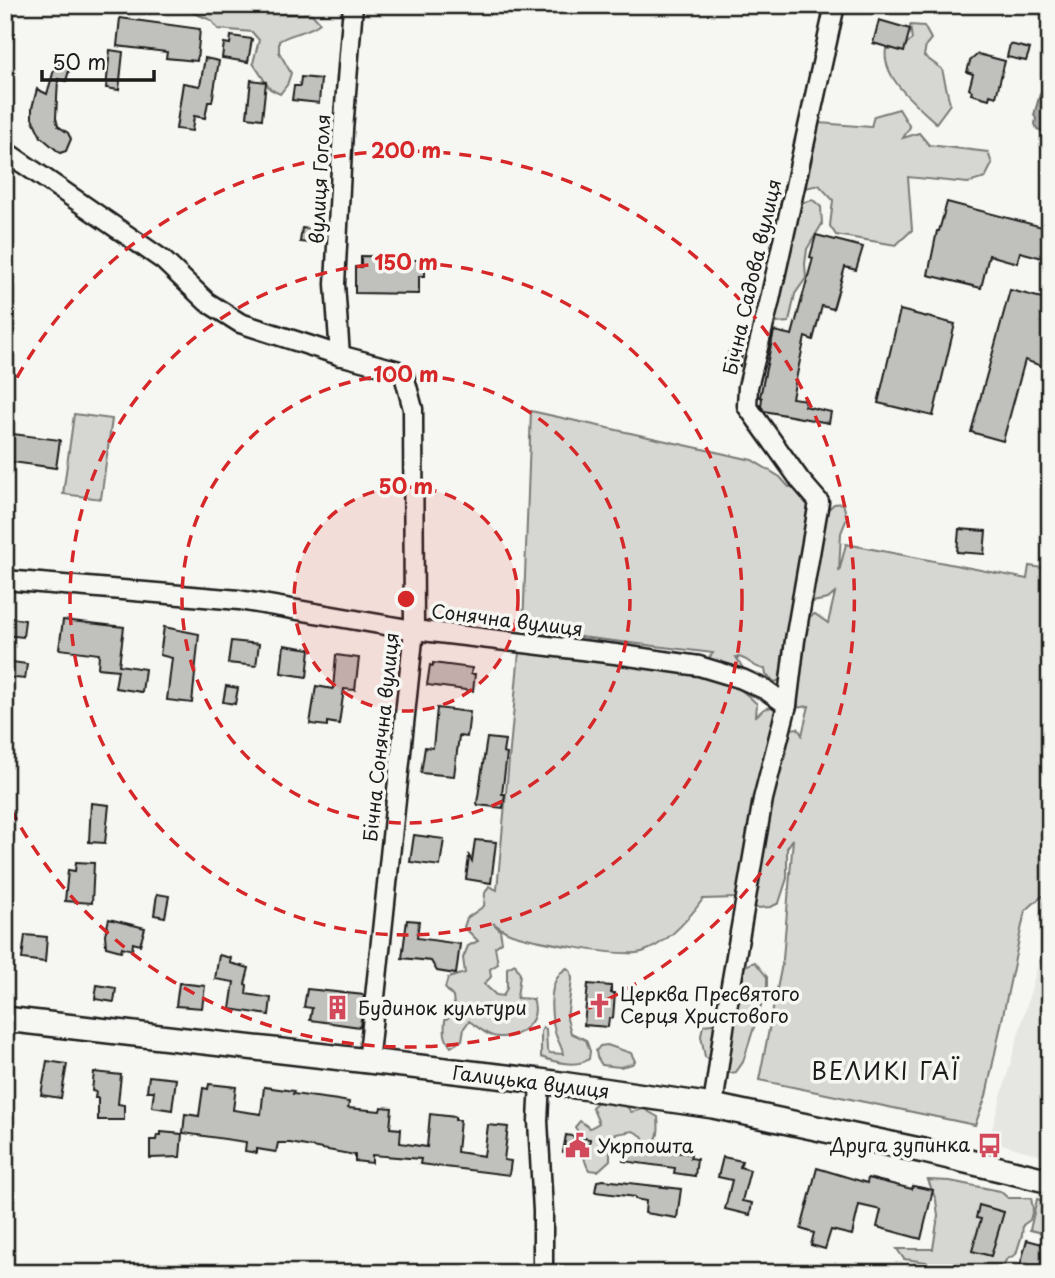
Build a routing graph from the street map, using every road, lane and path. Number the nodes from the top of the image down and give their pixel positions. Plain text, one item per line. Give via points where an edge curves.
1 (353, 5) edge
2 (835, 5) edge
3 (5, 151) edge
4 (340, 356) junction
5 (5, 580) edge
6 (414, 630) junction
7 (787, 705) junction
8 (5, 1019) edge
9 (368, 1063) junction
10 (540, 1081) junction
11 (713, 1106) junction
12 (1050, 1181) edge
13 (543, 1273) edge

1 - 4 street, вулиця Гоголя via 335,284
2 - 7 street, Бічна Садова вулиця via 748,387 747,406 819,502
3 - 4 street, Бічна Сонячна вулиця via 163,260 207,302 240,323
4 - 6 street, Бічна Сонячна вулиця via 404,375 412,410
5 - 6 street, Сонячна вулиця via 239,600
6 - 7 street, Сонячна вулиця via 699,666 742,679
6 - 9 street, Бічна Сонячна вулиця
7 - 11 street, Бічна Садова вулиця via 763,799
8 - 9 street, Галицька вулиця
9 - 10 street, Галицька вулиця
10 - 11 street, Галицька вулиця
10 - 13 street
11 - 12 street, Галицька вулиця

